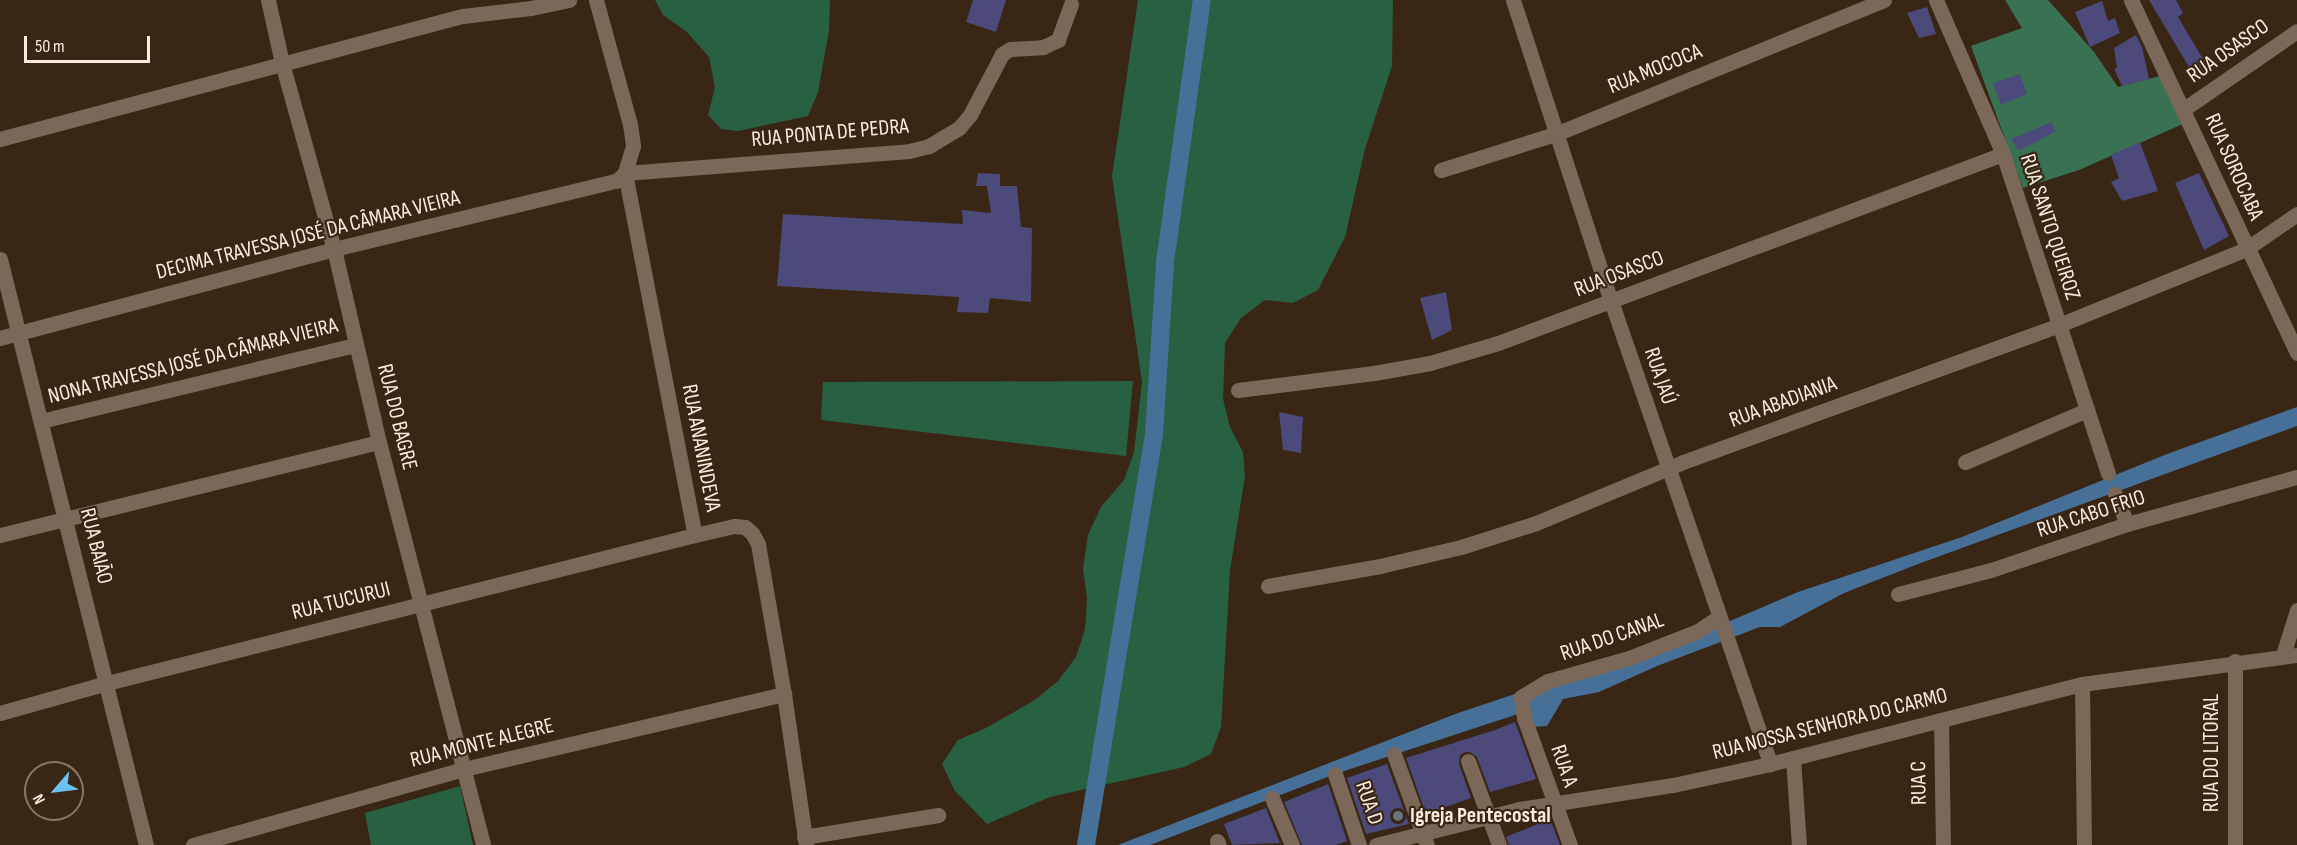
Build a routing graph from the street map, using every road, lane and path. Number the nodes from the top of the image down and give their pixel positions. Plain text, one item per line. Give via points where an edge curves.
1 (268, 0) edge
2 (569, 0) edge
3 (596, 0) edge
4 (1513, 0) edge
5 (1884, 0) edge
6 (1936, 0) edge
7 (2131, 0) edge
8 (1071, 3) dead end
9 (2297, 31) edge
10 (282, 63) junction
11 (2184, 109) junction
12 (1558, 133) junction
13 (0, 139) edge
14 (2003, 154) junction
15 (1441, 170) dead end
16 (626, 173) junction
17 (2297, 214) edge
18 (334, 249) junction
19 (2246, 249) junction
20 (0, 259) edge
21 (1611, 301) junction
22 (2059, 326) junction
23 (19, 333) junction
24 (0, 338) edge
25 (356, 345) junction
26 (2297, 353) edge
27 (1238, 390) dead end
28 (2087, 410) junction
29 (41, 421) junction
30 (379, 442) junction
31 (1965, 462) dead end
32 (1668, 470) junction
33 (2108, 473) dead end
34 (2297, 477) edge
35 (2115, 494) dead end
36 (66, 519) junction
37 (2127, 524) junction
38 (0, 535) edge
39 (695, 535) junction
40 (1268, 586) dead end
41 (1898, 594) dead end
42 (422, 604) junction
43 (2297, 610) edge
44 (1720, 621) junction
45 (2290, 655) edge
46 (2235, 662) junction
47 (107, 683) junction
48 (2082, 684) junction
49 (784, 694) junction
50 (1521, 706) joint
51 (0, 713) edge
52 (1941, 720) junction
53 (1394, 754) dead end
54 (1793, 758) junction
55 (1468, 760) dead end
56 (1770, 764) junction
57 (464, 769) junction
58 (1335, 774) dead end
59 (1272, 798) dead end
60 (1553, 802) junction
61 (938, 815) dead end
62 (1487, 816) junction
63 (1425, 838) edge
64 (805, 841) edge
65 (146, 845) edge
66 (193, 845) edge
67 (483, 845) edge
68 (1292, 845) edge
69 (1359, 845) edge
70 (1376, 845) edge
71 (1499, 845) edge
72 (1570, 845) edge
73 (1799, 845) edge
74 (1943, 845) edge
75 (2084, 845) edge
76 (2235, 845) edge

1 - 10 street, RUA DO BAGRE
2 - 10 street via 463,16
3 - 16 street, RUA ANANINDEVA via 630,124 633,146
4 - 12 street, RUA JAÚ
5 - 12 street, RUA MOCOCA
6 - 14 street, RUA SANTO QUEIROZ
7 - 11 street, RUA SOROCABA
8 - 16 street, RUA PONTA DE PEDRA via 1058,40 1043,47 1010,49 1002,54 964,122 928,146 909,151
9 - 11 street, RUA OSASCO
10 - 13 street
10 - 18 street, RUA DO BAGRE
11 - 19 street, RUA SOROCABA
12 - 15 street, RUA MOCOCA
12 - 21 street, RUA JAÚ
14 - 21 street, RUA OSASCO
14 - 22 street, RUA SANTO QUEIROZ
16 - 18 street, DECIMA TRAVESSA JOSÉ DA CÂMARA VIEIRA via 616,181
16 - 39 street, RUA ANANINDEVA
17 - 19 street, RUA ABADIANIA
18 - 23 street, DECIMA TRAVESSA JOSÉ DA CÂMARA VIEIRA
18 - 25 street, RUA DO BAGRE
19 - 22 street, RUA ABADIANIA
19 - 26 street, RUA SOROCABA
20 - 23 street, RUA BAIÃO
21 - 27 street, RUA OSASCO via 1498,343 1430,363 1374,374
21 - 32 street, RUA JAÚ
22 - 28 street, RUA SANTO QUEIROZ
22 - 32 street, RUA ABADIANIA
23 - 24 street, DECIMA TRAVESSA JOSÉ DA CÂMARA VIEIRA
23 - 29 street, RUA BAIÃO
25 - 29 street, NONA TRAVESSA JOSÉ DA CÂMARA VIEIRA
25 - 30 street, RUA DO BAGRE
28 - 31 street
28 - 33 street, RUA SANTO QUEIROZ
29 - 36 street, RUA BAIÃO
30 - 36 street
30 - 42 street, RUA DO BAGRE
32 - 40 street, RUA ABADIANIA via 1536,523 1461,547
32 - 44 street, RUA JAÚ
34 - 37 street, RUA CABO FRIO
35 - 37 street
36 - 38 street
36 - 47 street, RUA BAIÃO
37 - 41 street, RUA CABO FRIO via 1991,570
39 - 42 street, RUA TUCURUI
39 - 49 street, RUA ANANINDEVA via 734,526 753,533
42 - 47 street, RUA TUCURUI
42 - 57 street, RUA DO BAGRE
43 - 45 street
44 - 50 street, RUA DO CANAL via 1629,658 1548,681 1523,695
44 - 56 street, RUA JAÚ
45 - 46 street, RUA NOSSA SENHORA DO CARMO
46 - 48 street, RUA NOSSA SENHORA DO CARMO
46 - 76 street, RUA DO LITORAL
47 - 51 street, RUA TUCURUI
47 - 65 street, RUA BAIÃO
48 - 52 street, RUA NOSSA SENHORA DO CARMO
48 - 75 street
49 - 57 street, RUA MONTE ALEGRE
49 - 64 street, RUA ANANINDEVA
50 - 60 street, RUA A
52 - 54 street, RUA NOSSA SENHORA DO CARMO
52 - 74 street, RUA C
53 - 63 street
54 - 56 street, RUA NOSSA SENHORA DO CARMO
54 - 73 street
55 - 62 street
56 - 60 street, RUA NOSSA SENHORA DO CARMO via 1661,788
57 - 66 street, RUA MONTE ALEGRE
57 - 67 street, RUA DO BAGRE
58 - 69 street, RUA D
59 - 68 street
60 - 62 street, RUA NOSSA SENHORA DO CARMO
60 - 72 street, RUA A
61 - 64 street
62 - 63 street, RUA NOSSA SENHORA DO CARMO
62 - 71 street
63 - 70 street, RUA NOSSA SENHORA DO CARMO

